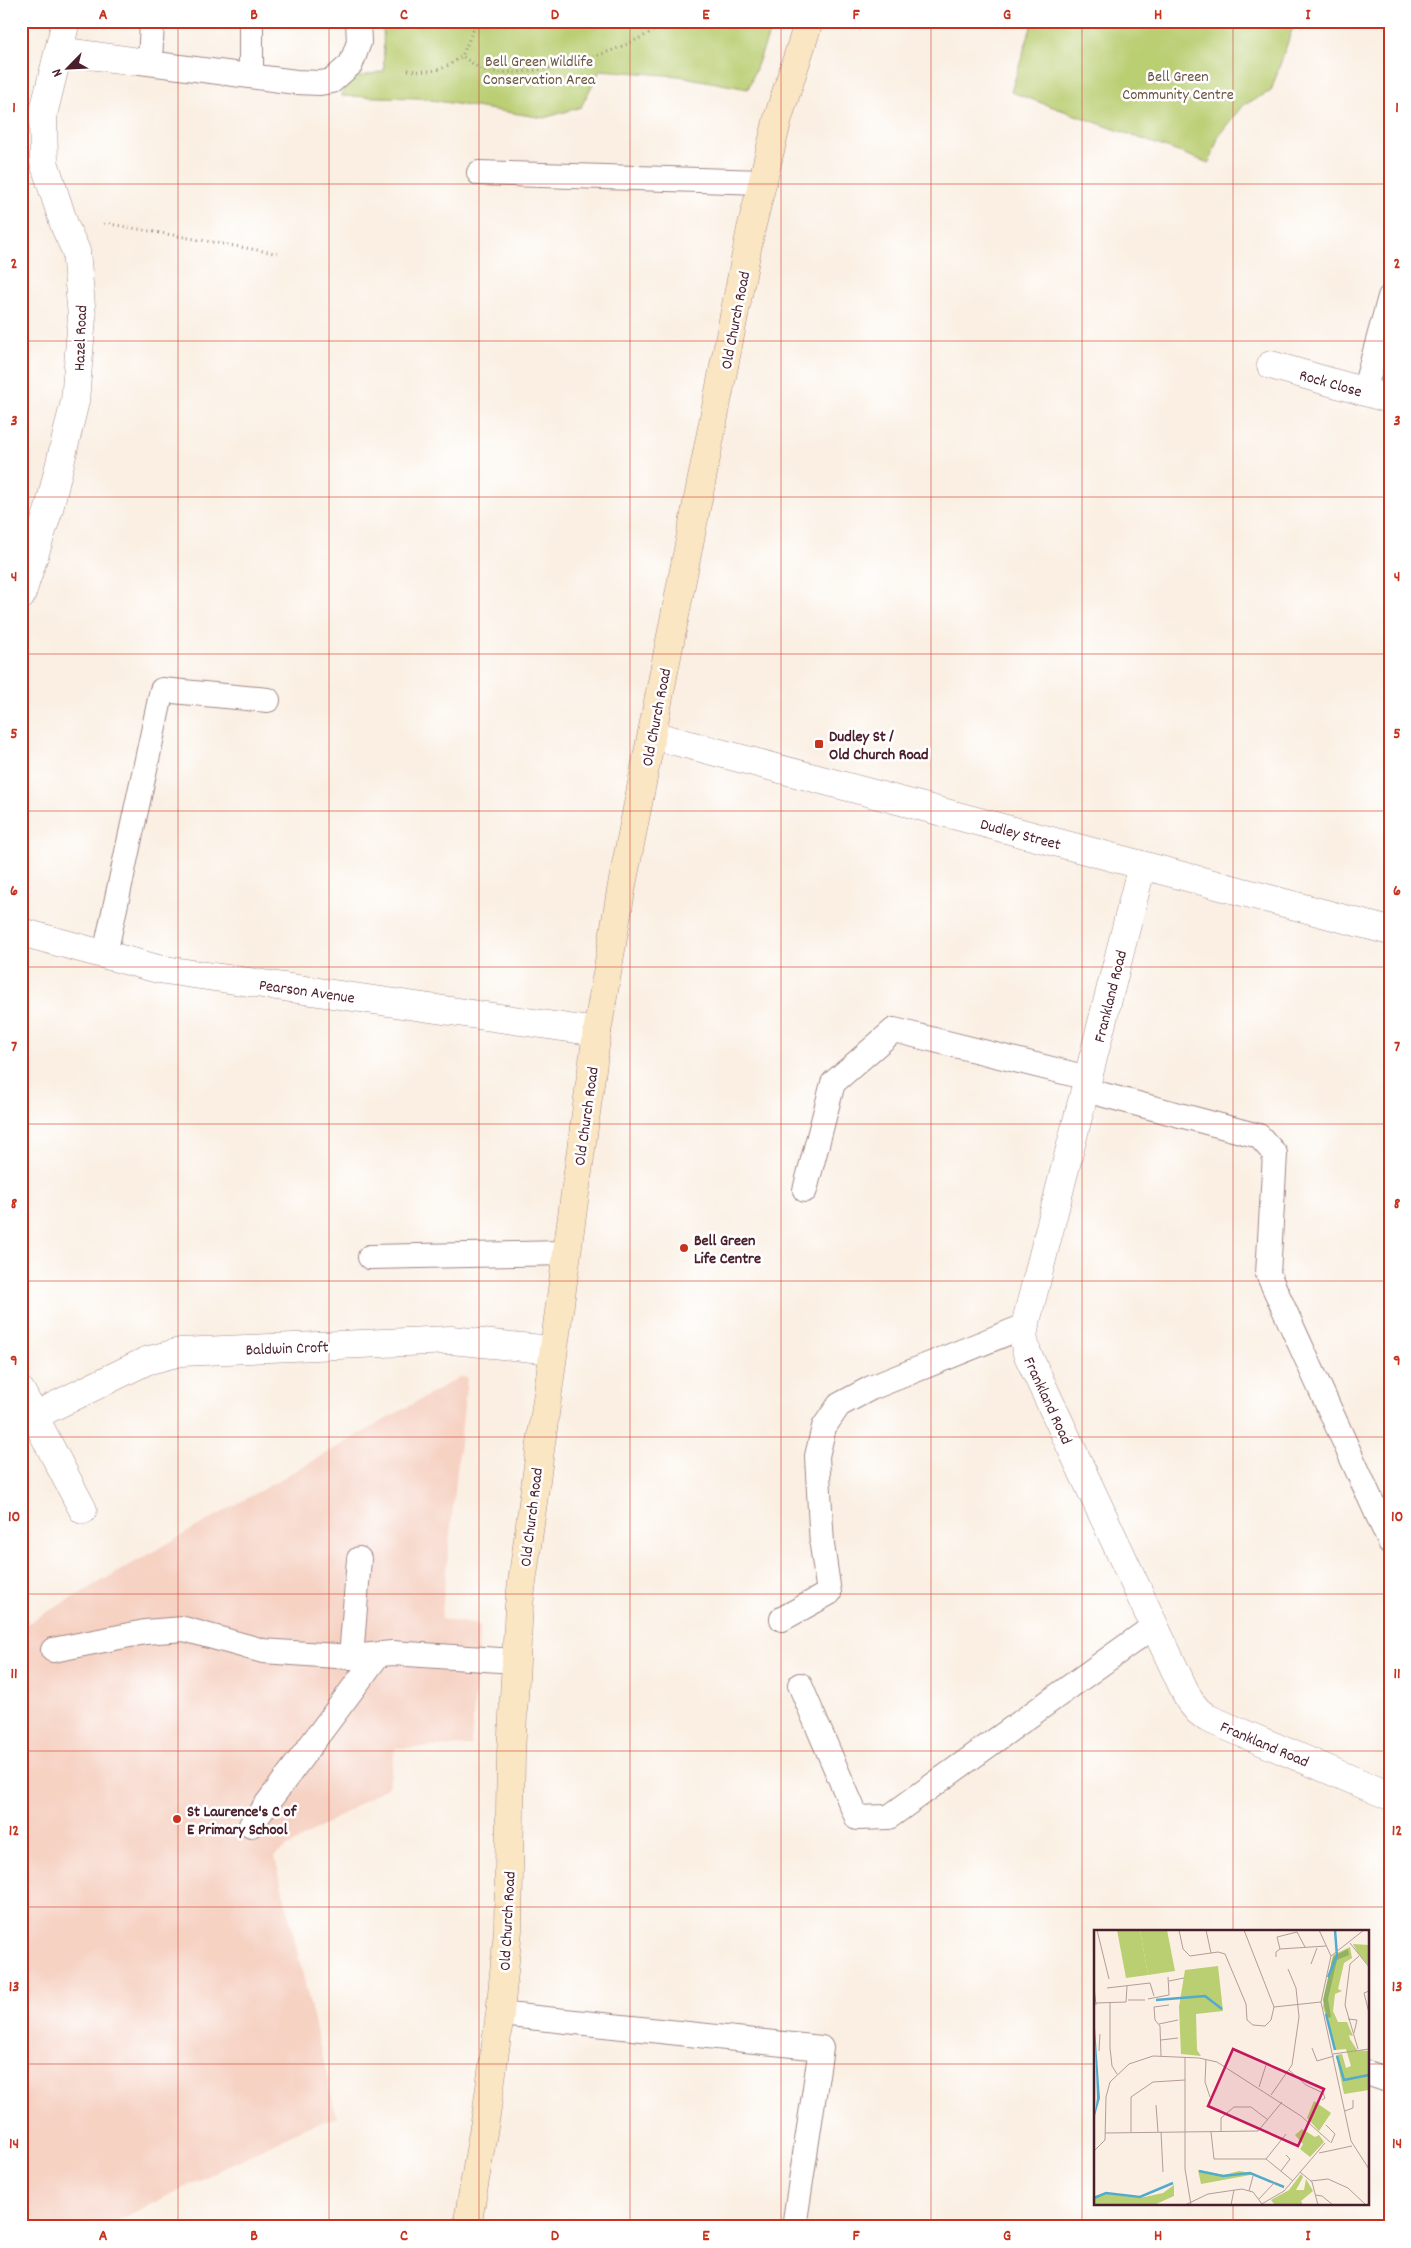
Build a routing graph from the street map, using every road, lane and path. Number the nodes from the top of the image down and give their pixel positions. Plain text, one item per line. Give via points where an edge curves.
1 (66, 21) edge
2 (152, 21) edge
3 (251, 21) edge
4 (358, 21) edge
5 (477, 21) edge
6 (666, 21) edge
7 (809, 21) edge
8 (60, 51) junction
9 (462, 56) junction
10 (142, 62) junction
11 (408, 70) dead end
12 (251, 76) junction
13 (479, 173) dead end
14 (762, 182) junction
15 (71, 237) junction
16 (280, 254) dead end
17 (1390, 297) edge
18 (1271, 365) dead end
19 (1364, 392) junction
20 (1390, 399) edge
21 (21, 596) edge
22 (268, 700) dead end
23 (652, 735) junction
24 (1142, 865) junction
25 (1390, 931) edge
26 (21, 932) edge
27 (105, 954) junction
28 (597, 1032) junction
29 (1086, 1084) junction
30 (805, 1190) dead end
31 (566, 1253) junction
32 (370, 1257) dead end
33 (1025, 1326) junction
34 (552, 1350) junction
35 (21, 1391) edge
36 (34, 1416) junction
37 (83, 1510) dead end
38 (1390, 1542) edge
39 (359, 1559) dead end
40 (782, 1618) dead end
41 (1154, 1626) junction
42 (53, 1650) dead end
43 (378, 1655) junction
44 (351, 1657) junction
45 (515, 1661) junction
46 (800, 1685) dead end
47 (1390, 1796) edge
48 (251, 1825) dead end
49 (500, 2014) junction
50 (1368, 2073) edge
51 (1390, 2081) edge
52 (467, 2227) edge
53 (794, 2227) edge

1 - 8 street, Hazel Road
2 - 10 lane
3 - 12 lane
4 - 12 lane via 359,42 350,64 332,81 320,83
5 - 9 path
6 - 9 path via 630,42 563,66 503,72 480,68
7 - 14 main road, Old Church Road via 778,118
8 - 10 street
8 - 15 street, Hazel Road via 44,115 44,162
9 - 11 path via 449,66 428,72
10 - 12 lane
13 - 14 lane
14 - 23 main road, Old Church Road
15 - 16 path via 87,220
15 - 21 street, Hazel Road via 76,251 82,317 75,401 49,509
17 - 19 lane
18 - 19 street, Rock Close
19 - 20 street, Rock Close
22 - 27 lane via 162,690
23 - 24 street, Dudley Street
23 - 28 main road, Old Church Road
24 - 25 street, Dudley Street
24 - 29 street, Frankland Road
26 - 27 street, Pearson Avenue
27 - 28 street, Pearson Avenue via 158,969
28 - 31 main road, Old Church Road
29 - 30 lane via 894,1030 833,1083
29 - 33 street, Frankland Road
29 - 38 lane via 1259,1136 1275,1154 1268,1274
31 - 32 lane
31 - 34 main road, Old Church Road
33 - 40 lane via 871,1388 839,1405 824,1427 817,1456 822,1546 829,1593
33 - 41 street, Frankland Road via 1023,1336 1027,1353
34 - 36 street, Baldwin Croft via 452,1340 180,1352 146,1361
34 - 45 main road, Old Church Road via 521,1588
35 - 36 street
36 - 37 street
39 - 44 lane
41 - 46 lane via 889,1817 857,1818
41 - 47 street, Frankland Road via 1189,1700 1207,1718
42 - 44 lane via 145,1632 184,1629 263,1651
43 - 44 lane
43 - 45 lane via 392,1653
43 - 48 lane
45 - 49 main road, Old Church Road via 508,1930
49 - 52 main road, Old Church Road
49 - 53 lane via 821,2048
50 - 51 lane

